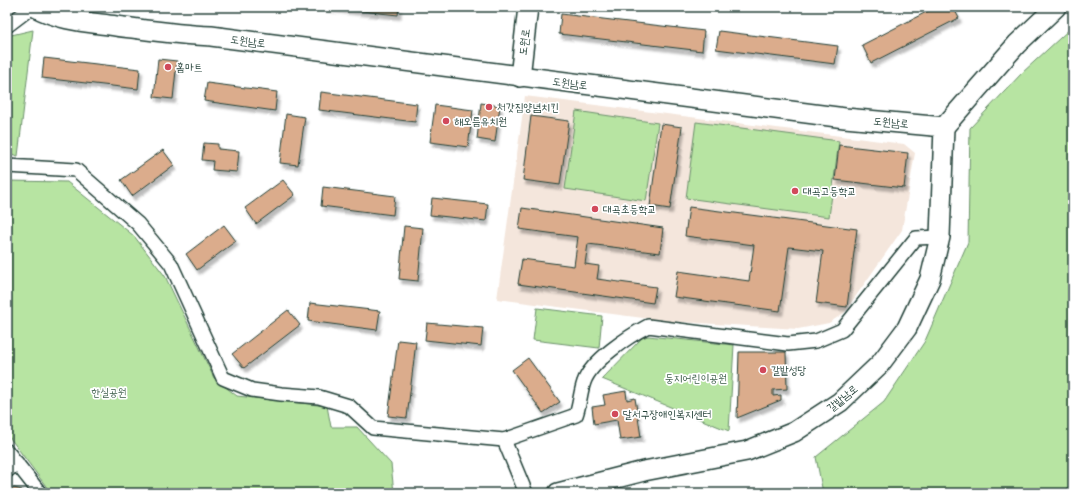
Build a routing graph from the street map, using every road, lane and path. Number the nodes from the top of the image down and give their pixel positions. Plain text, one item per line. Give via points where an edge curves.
1 (32, 7) edge
2 (35, 7) edge
3 (528, 7) edge
4 (1056, 7) edge
5 (7, 26) edge
6 (520, 76) junction
7 (944, 127) junction
8 (7, 166) edge
9 (940, 237) junction
10 (504, 440) junction
11 (7, 451) edge
12 (12, 467) edge
13 (40, 493) edge
14 (526, 493) edge
15 (558, 493) edge

1 - 5 street
2 - 6 street, 도원남로 via 48,14 74,20
3 - 6 street, 도원로
4 - 7 street via 1018,44
6 - 7 street, 도원남로 via 845,118
7 - 9 street, 갈밭남로
8 - 10 street via 76,170 138,224 171,264 224,378 252,390 319,396 349,406 373,428
9 - 10 street via 916,238 842,330 816,341 788,344 648,326 590,369 576,415
9 - 15 street, 갈밭남로 via 930,279 907,328 880,364 840,402 794,432 747,451 644,471
10 - 14 street
11 - 12 street
12 - 13 street

